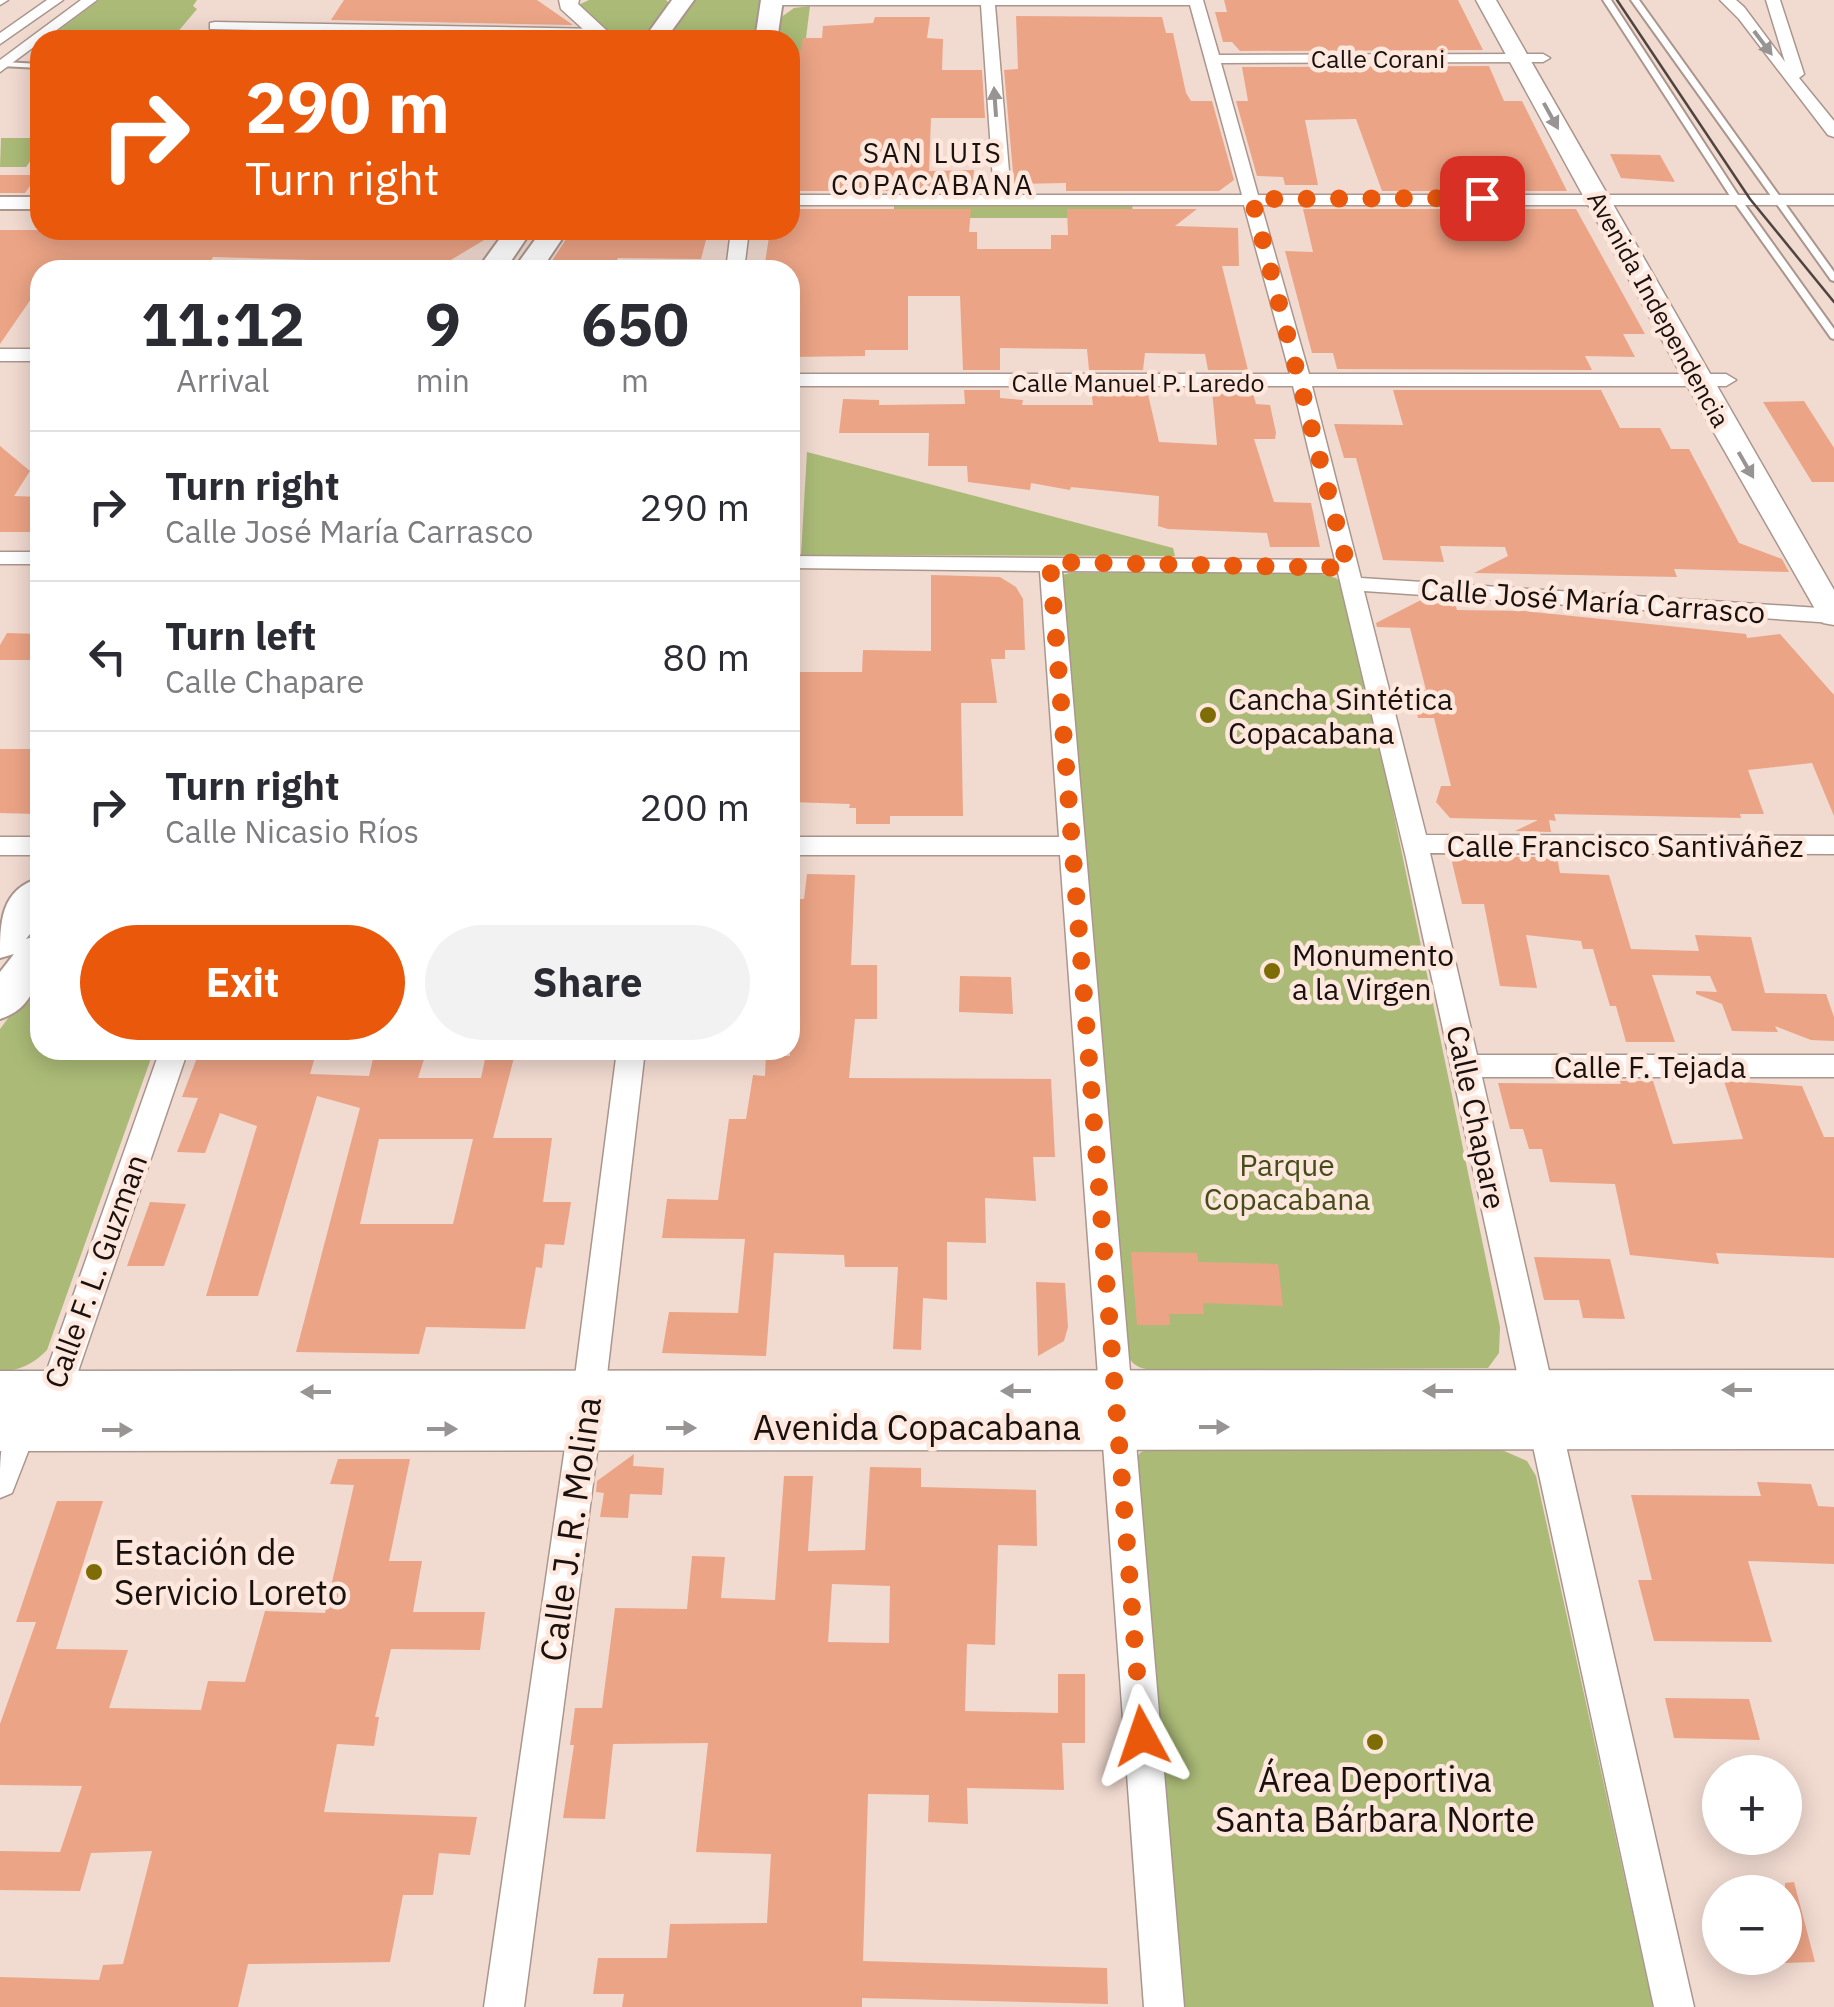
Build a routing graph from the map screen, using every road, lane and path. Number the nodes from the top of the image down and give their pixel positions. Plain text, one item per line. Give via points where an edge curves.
1 (56, 0) edge
2 (90, 0) edge
3 (569, 0) edge
4 (682, 0) edge
5 (772, 0) edge
6 (988, 0) edge
7 (1197, 0) edge
8 (1486, 0) edge
9 (1509, 0) edge
10 (1607, 0) edge
11 (1635, 0) edge
12 (1727, 0) edge
13 (1772, 0) edge
14 (215, 26) dead end
15 (50, 30) edge
16 (371, 30) edge
17 (597, 30) edge
18 (661, 30) edge
19 (768, 30) edge
20 (0, 40) edge
21 (30, 45) edge
22 (1213, 58) junction
23 (1518, 58) junction
24 (1543, 58) junction
25 (2, 66) edge
26 (30, 66) edge
27 (1800, 85) junction
28 (1561, 89) dead end
29 (1834, 132) edge
30 (1612, 192) junction
31 (1252, 199) junction
32 (1736, 199) junction
33 (1774, 199) junction
34 (800, 200) edge
35 (1003, 200) junction
36 (1834, 200) edge
37 (0, 203) edge
38 (30, 203) edge
39 (1643, 231) dead end
40 (1834, 278) edge
41 (1834, 336) edge
42 (1708, 347) dead end
43 (0, 355) edge
44 (30, 355) edge
45 (800, 380) edge
46 (1712, 380) junction
47 (1302, 383) junction
48 (0, 558) edge
49 (30, 558) edge
50 (800, 562) edge
51 (1050, 562) junction
52 (1834, 567) edge
53 (1350, 576) junction
54 (1834, 616) edge
55 (1416, 844) junction
56 (1834, 845) edge
57 (0, 846) edge
58 (30, 846) edge
59 (800, 846) edge
60 (1070, 846) junction
61 (30, 905) edge
62 (0, 943) edge
63 (30, 963) edge
64 (0, 1002) edge
65 (171, 1060) edge
66 (630, 1060) edge
67 (1466, 1066) junction
68 (1834, 1066) edge
69 (1834, 1390) edge
70 (55, 1392) junction
71 (1115, 1408) junction
72 (1540, 1409) junction
73 (586, 1410) junction
74 (7, 1417) edge
75 (1834, 1428) edge
76 (0, 1482) edge
77 (504, 2007) edge
78 (1164, 2007) edge
79 (1674, 2007) edge

1 - 20 street
2 - 15 street
3 - 17 main road
4 - 18 main road
5 - 6 street
5 - 19 main road
6 - 7 street
35 -> 6 street
7 - 22 street, Calle Chapare
8 - 23 main road, Avenida Independencia
9 - 24 main road
10 - 32 lane
11 - 33 lane
12 -> 27 street
13 - 27 street
14 - 16 street
21 - 25 street
22 - 23 street, Calle Corani
22 - 31 street, Calle Chapare
23 - 24 street, Calle Corani
23 -> 30 main road, Avenida Independencia
24 - 28 main road
25 - 26 lane
27 - 29 street
30 - 31 street
30 - 32 street
30 - 39 main road, Avenida Independencia
30 - 46 main road, Avenida Independencia
31 - 35 street
31 - 47 street, Calle Chapare
32 - 33 street
32 - 41 lane
33 - 36 street
33 - 40 lane
34 - 35 street
37 - 38 street
42 - 46 main road, Avenida Independencia
43 - 44 street
45 - 47 street, Calle Manuel P. Laredo
46 - 47 street, Calle Manuel P. Laredo
46 - 52 main road, Avenida Independencia
46 -> 54 main road, Avenida Independencia
47 - 53 street, Calle Chapare
48 - 49 street
50 - 51 street, Calle José María Carrasco
51 - 53 street, Calle José María Carrasco
51 - 60 street
53 - 54 street, Calle José María Carrasco
53 - 55 street, Calle Chapare
55 - 56 street, Calle Francisco Santiváñez
55 - 67 street, Calle Chapare
57 - 58 street
59 - 60 street
60 - 71 street
61 - 62 main road
63 - 64 main road
65 - 70 street, Calle F. L. Guzman
66 - 73 street, Calle J. R. Molina
67 - 68 street, Calle F. Tejada
67 - 72 street, Calle Chapare
69 -> 72 main road, Avenida Copacabana
73 -> 70 main road, Avenida Copacabana
70 - 74 main road, Avenida Copacabana
71 - 72 main road, Avenida Copacabana
71 - 73 main road, Avenida Copacabana
71 - 78 street
72 - 75 main road, Avenida Copacabana
72 - 79 street, Calle Chapare
74 -> 73 main road, Avenida Copacabana
73 - 77 street, Calle J. R. Molina
74 - 76 street

